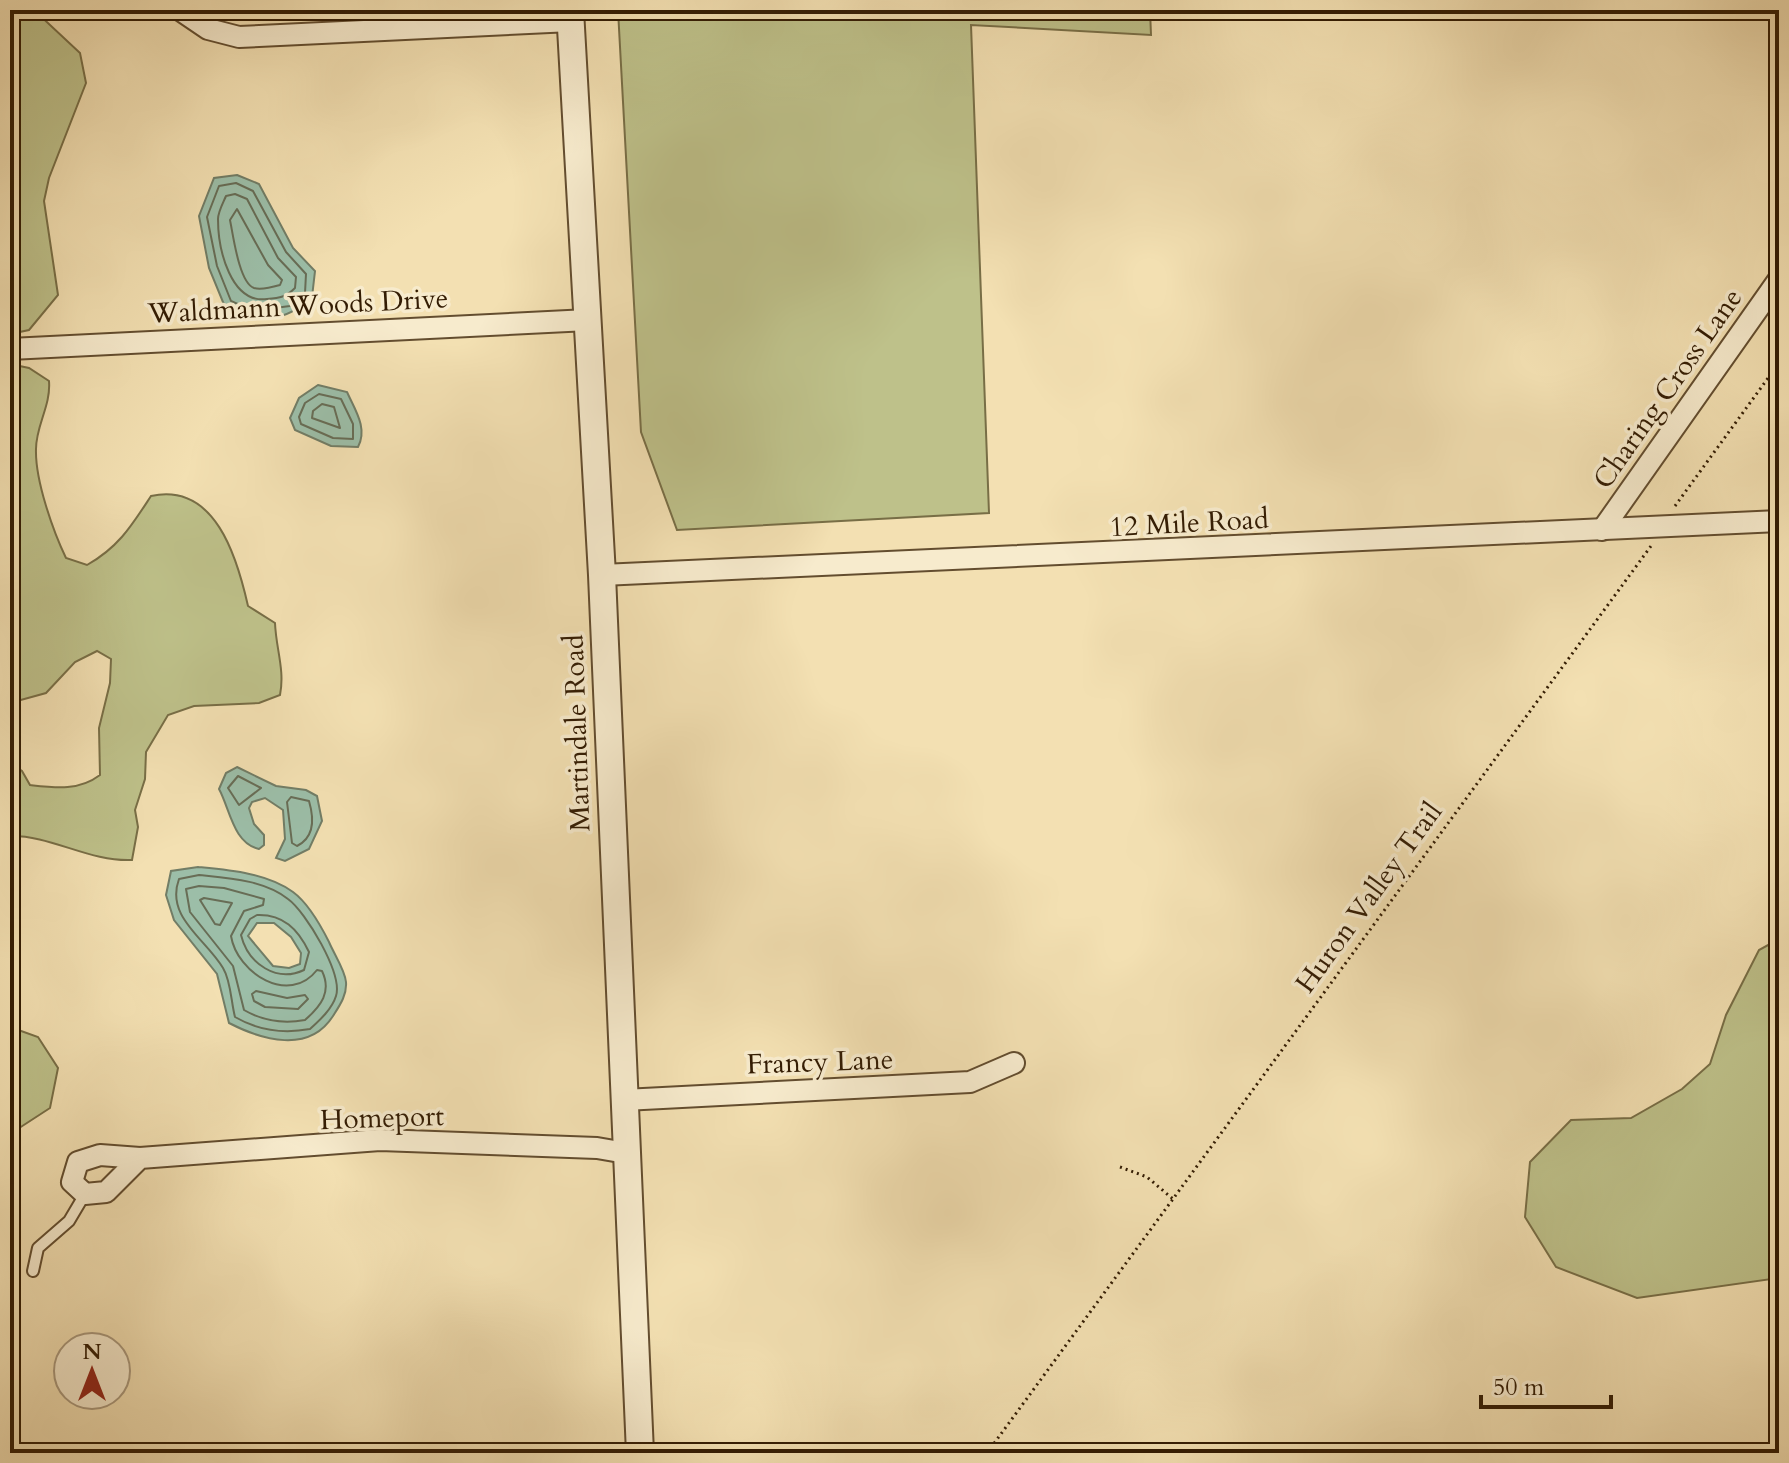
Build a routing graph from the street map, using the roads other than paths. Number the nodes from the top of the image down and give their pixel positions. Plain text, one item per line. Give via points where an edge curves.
1 (180, 10) edge
2 (570, 15) edge
3 (1779, 279) edge
4 (588, 320) junction
5 (10, 349) edge
6 (1779, 521) edge
7 (1602, 530) junction
8 (602, 575) junction
9 (1014, 1063) dead end
10 (624, 1100) junction
11 (626, 1153) junction
12 (140, 1158) junction
13 (85, 1194) junction
14 (33, 1271) dead end
15 (640, 1453) edge

1 - 2 street via 208,29 239,37
2 - 4 street, Martindale Road
3 - 7 street, Charing Cross Lane
4 - 5 street, Waldmann Woods Drive
4 - 8 street, Martindale Road
6 - 7 street, 12 Mile Road
7 - 8 street, 12 Mile Road
8 - 10 street, Martindale Road
9 - 10 street, Francy Lane via 970,1082
10 - 11 street, Martindale Road
11 - 12 street, Homeport via 380,1140
11 - 15 street, Martindale Road
12 - 13 street via 106,1192
12 - 13 street, Homeport via 100,1155 78,1162 72,1182
13 - 14 lane via 69,1221 38,1248

